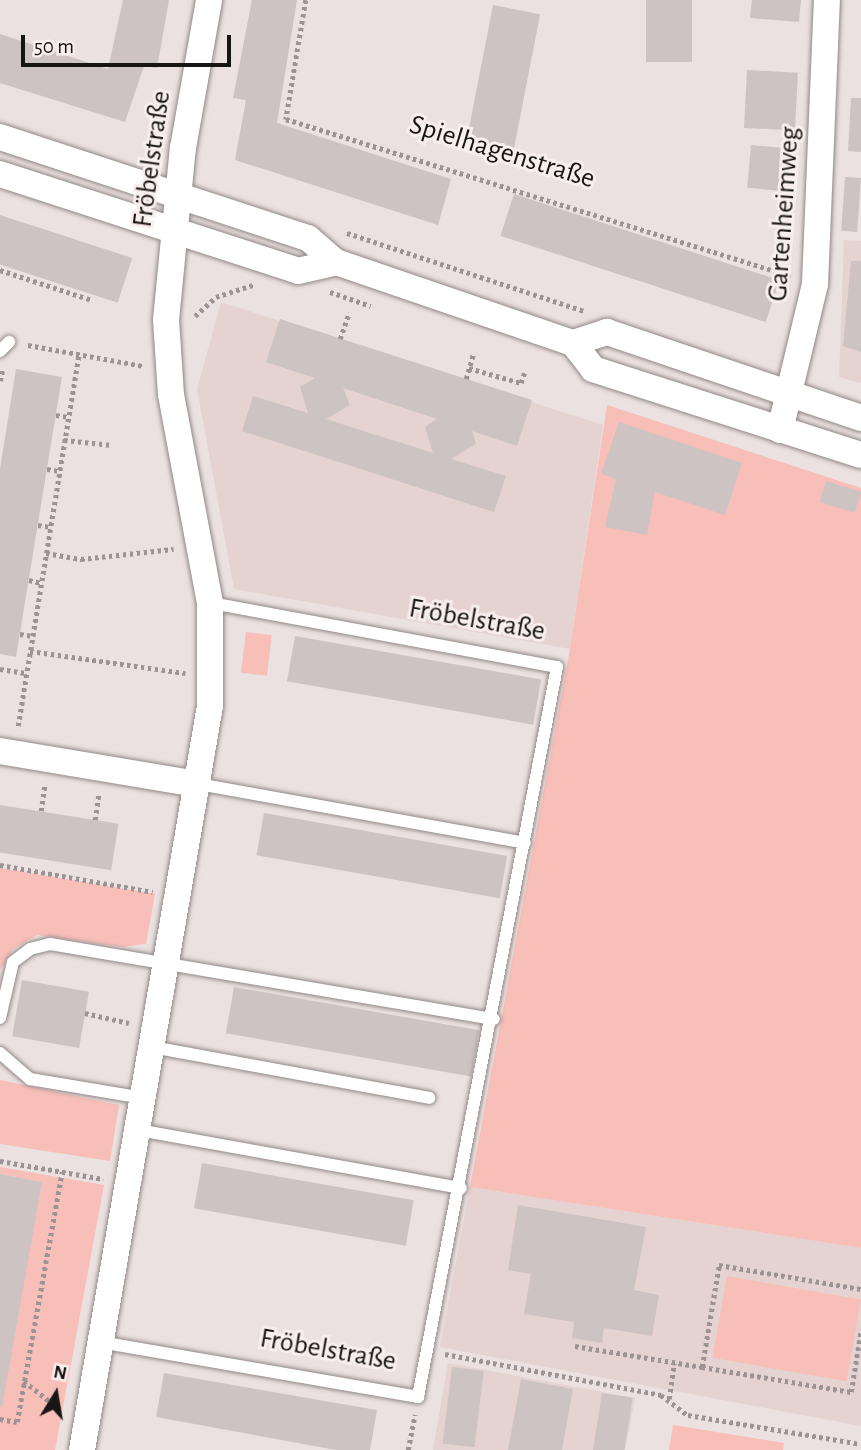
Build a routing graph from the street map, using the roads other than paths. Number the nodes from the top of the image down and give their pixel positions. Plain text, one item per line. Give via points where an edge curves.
1 (209, 0) edge
2 (827, 0) edge
3 (0, 137) edge
4 (0, 174) edge
5 (178, 195) junction
6 (174, 231) junction
7 (336, 262) junction
8 (573, 343) junction
9 (789, 393) junction
10 (861, 418) edge
11 (780, 430) junction
12 (861, 455) edge
13 (210, 603) junction
14 (7, 752) edge
15 (198, 784) junction
16 (525, 843) junction
17 (167, 963) junction
18 (0, 1018) edge
19 (494, 1019) junction
20 (152, 1046) junction
21 (0, 1053) edge
22 (143, 1098) junction
23 (429, 1098) dead end
24 (138, 1130) junction
25 (461, 1188) junction
26 (100, 1342) junction
27 (84, 1440) edge

1 - 5 street, Fröbelstraße
2 - 9 street, Gartenheimweg via 815,284
3 - 5 street
4 - 6 street
5 - 6 street, Fröbelstraße
5 - 7 street via 308,238
6 - 7 street via 298,271
6 - 13 street, Fröbelstraße via 168,370
7 - 8 street
8 - 9 street via 607,332
8 - 11 street via 593,369
9 - 10 street
9 - 11 street, Gartenheimweg
11 - 12 street
13 - 15 street, Fröbelstraße via 212,687
13 - 16 lane, Fröbelstraße via 557,667
14 - 15 street
15 - 16 lane
15 - 17 street, Fröbelstraße
16 - 19 lane, Fröbelstraße
17 - 18 lane via 54,945 34,947 11,965
17 - 19 lane
17 - 20 street, Fröbelstraße
19 - 25 lane, Fröbelstraße
20 - 22 street, Fröbelstraße
20 - 23 lane
21 - 22 lane via 30,1079
22 - 24 street, Fröbelstraße
24 - 25 lane
24 - 26 street, Fröbelstraße
25 - 26 lane, Fröbelstraße via 418,1397
26 - 27 street, Fröbelstraße

